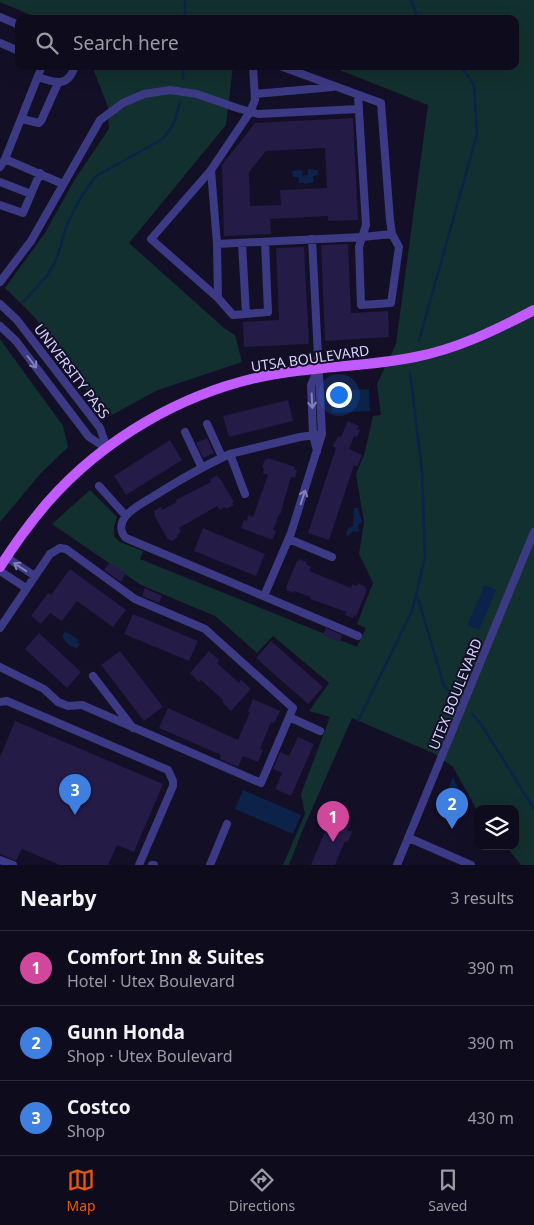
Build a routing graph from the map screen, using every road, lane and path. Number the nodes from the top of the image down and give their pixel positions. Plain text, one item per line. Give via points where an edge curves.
1 (0, 17) edge
2 (15, 23) edge
3 (0, 43) edge
4 (15, 49) edge
5 (41, 70) edge
6 (74, 70) edge
7 (253, 70) edge
8 (291, 70) edge
9 (38, 77) junction
10 (58, 83) junction
11 (336, 87) junction
12 (255, 94) junction
13 (358, 95) junction
14 (359, 109) junction
15 (250, 112) junction
16 (22, 119) junction
17 (5, 159) junction
18 (0, 167) edge
19 (211, 170) junction
20 (40, 173) junction
21 (0, 182) edge
22 (63, 184) junction
23 (31, 194) junction
24 (0, 205) edge
25 (392, 234) junction
26 (362, 237) junction
27 (312, 239) junction
28 (265, 242) junction
29 (242, 243) junction
30 (217, 244) junction
31 (0, 282) edge
32 (218, 298) junction
33 (0, 304) edge
34 (534, 310) edge
35 (246, 314) junction
36 (0, 326) edge
37 (318, 369) junction
38 (207, 424) dead end
39 (185, 432) dead end
40 (322, 434) junction
41 (313, 435) junction
42 (107, 448) junction
43 (317, 453) junction
44 (226, 456) junction
45 (202, 468) junction
46 (99, 486) dead end
47 (245, 494) dead end
48 (126, 516) junction
49 (533, 536) edge
50 (289, 539) junction
51 (6, 557) junction
52 (332, 558) dead end
53 (0, 567) edge
54 (0, 571) edge
55 (34, 576) junction
56 (26, 588) junction
57 (264, 596) junction
58 (0, 628) edge
59 (358, 636) dead end
60 (0, 668) edge
61 (93, 676) dead end
62 (0, 702) edge
63 (290, 717) junction
64 (133, 728) junction
65 (320, 731) dead end
66 (227, 824) dead end
67 (409, 838) junction
68 (0, 860) edge
69 (13, 865) edge
70 (139, 865) edge
71 (210, 865) edge
72 (397, 865) edge
73 (471, 865) edge

1 - 2 street
3 - 4 street
5 - 9 street
6 - 10 street via 67,79
7 - 12 street
8 - 11 street
9 - 10 street
9 - 16 street
10 - 16 street via 41,121
11 - 12 street
11 - 13 street
12 - 15 street
13 - 14 street
13 - 25 street via 381,104
14 - 15 street
14 - 26 street via 366,225
15 - 19 street
15 - 22 street via 197,94 170,90 144,94 123,103 100,120
16 - 17 street
17 - 18 street
17 - 20 street
19 - 30 street
19 - 32 street via 151,239
20 - 22 street
20 - 23 street
21 - 23 street
22 - 31 street via 31,241
23 - 24 street via 23,213
25 - 26 street
25 - 26 street via 399,247 391,303 360,305 359,247
26 - 27 street
27 - 28 street
27 - 37 street
28 - 29 street
28 - 35 street via 268,312
29 - 30 street
29 - 35 street
30 - 32 street
32 - 35 street via 233,314
33 - 42 street, UNIVERSITY PASS via 17,320 100,428
34 - 37 main road, UTSA BOULEVARD via 463,344 416,357
36 -> 42 street, UNIVERSITY PASS via 16,341 89,436
37 - 40 street
37 -> 41 street via 311,385
37 - 42 main road, UTSA BOULEVARD via 266,376 202,395 147,421
38 - 44 street
39 - 45 street
40 - 41 street
40 - 43 street
41 - 43 street
41 - 44 street
42 - 51 main road, UTSA BOULEVARD via 48,502
50 -> 43 street
44 - 45 street
44 - 47 street
45 - 48 street
46 - 48 street
48 - 57 street via 121,528 126,538
49 - 67 street, UTEX BOULEVARD
50 - 52 street
50 - 57 street
51 - 53 main road, UTSA BOULEVARD
55 -> 51 street
54 - 56 street
55 - 56 street
55 - 63 street via 54,550 66,549 135,599 205,630 293,708
56 - 58 street
57 - 59 street
60 - 64 street via 44,689 58,702 68,706 82,705
61 - 64 street
62 - 70 street via 7,701 168,770 173,786
63 - 64 street via 261,783
63 - 65 street
66 - 71 street
67 - 72 street, UTEX BOULEVARD
67 - 73 street
68 - 69 street

